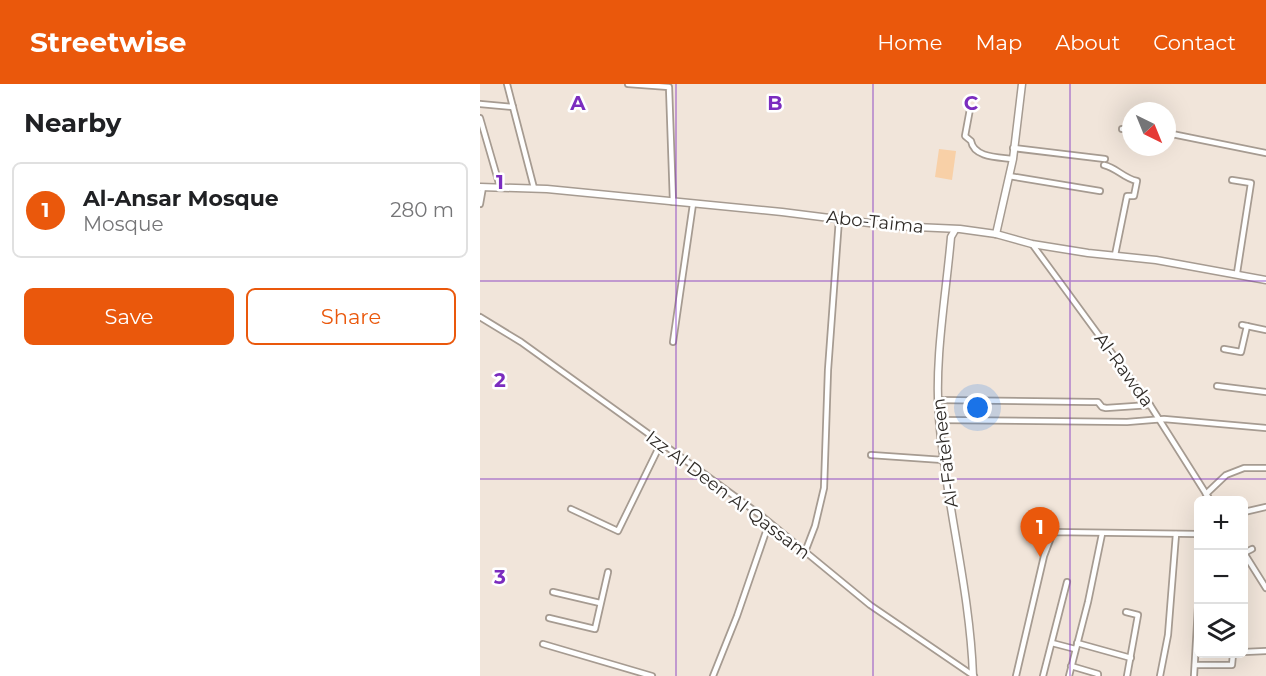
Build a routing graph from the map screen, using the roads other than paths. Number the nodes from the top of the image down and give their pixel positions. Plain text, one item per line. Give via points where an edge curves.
1 (507, 84) edge
2 (628, 84) edge
3 (1022, 84) edge
4 (480, 104) edge
5 (513, 107) junction
6 (970, 110) dead end
7 (480, 118) edge
8 (1176, 135) edge
9 (1013, 148) junction
10 (1266, 153) edge
11 (1012, 159) junction
12 (1105, 159) dead end
13 (1104, 165) dead end
14 (1009, 176) junction
15 (1232, 180) dead end
16 (482, 187) edge
17 (501, 187) junction
18 (534, 188) junction
19 (1100, 191) dead end
20 (673, 202) junction
21 (480, 204) edge
22 (693, 204) junction
23 (839, 219) junction
24 (956, 230) junction
25 (996, 234) junction
26 (1032, 244) junction
27 (1115, 255) junction
28 (1237, 273) junction
29 (1266, 280) edge
30 (480, 317) edge
31 (1266, 330) edge
32 (673, 342) dead end
33 (1224, 349) dead end
34 (1218, 386) dead end
35 (1266, 393) edge
36 (938, 400) junction
37 (1150, 405) junction
38 (939, 420) junction
39 (1160, 420) junction
40 (1266, 428) edge
41 (661, 443) junction
42 (871, 455) dead end
43 (943, 460) junction
44 (1266, 468) edge
45 (1206, 494) joint
46 (1266, 507) edge
47 (571, 509) dead end
48 (1248, 511) edge
49 (769, 523) junction
50 (1102, 534) junction
51 (1176, 534) junction
52 (1194, 534) edge
53 (1252, 549) dead end
54 (1248, 551) edge
55 (805, 552) junction
56 (1248, 559) edge
57 (608, 572) dead end
58 (1067, 582) dead end
59 (1266, 588) edge
60 (553, 592) dead end
61 (600, 603) junction
62 (1126, 612) dead end
63 (549, 618) dead end
64 (1052, 643) junction
65 (543, 645) dead end
66 (1076, 646) junction
67 (1266, 651) edge
68 (1248, 652) edge
69 (1131, 658) junction
70 (1195, 658) edge
71 (1233, 658) edge
72 (1195, 665) junction
73 (1071, 666) junction
74 (652, 676) edge
75 (713, 676) edge
76 (973, 676) edge
77 (1016, 676) edge
78 (1043, 676) edge
79 (1069, 676) edge
80 (1098, 676) edge
81 (1127, 676) edge
82 (1160, 676) edge
83 (1194, 676) edge

1 - 5 street
2 - 20 street via 669,87
3 - 9 street
4 - 5 street
5 - 18 street
6 - 11 street via 965,136 972,147 978,153
7 - 17 street
8 - 10 street
9 - 11 street
9 - 12 street
11 - 14 street
13 - 27 street via 1137,181 1134,196 1127,196
14 - 19 street
14 - 25 street
15 - 28 street via 1251,183
16 - 17 street, Abo-Taima
16 - 21 street
17 - 18 street, Abo-Taima
18 - 20 street, Abo-Taima
20 - 22 street, Abo-Taima
22 - 23 street, Abo-Taima
22 - 32 street
23 - 24 street, Abo-Taima
23 - 55 street via 824,488
24 - 25 street, Abo-Taima
24 - 36 street, Al-Fateheen via 951,237
25 - 26 street, Abo-Taima
26 - 27 street, Abo-Taima
26 - 37 street, Al-Rawda
27 - 28 street, Abo-Taima
28 - 29 street, Abo-Taima
30 - 41 street, Izz Al Deen Al Qassam
31 - 33 street via 1245,326 1241,352
34 - 35 street
36 - 37 street via 1098,402 1106,408
36 - 38 street, Al-Fateheen
37 - 39 street, Al-Rawda
38 - 39 street
38 - 43 street, Al-Fateheen
39 - 40 street
39 - 45 street, Al-Rawda
41 - 47 street via 618,531
41 - 49 street, Izz Al Deen Al Qassam
42 - 43 street
43 - 76 street, Al-Fateheen via 964,588
44 - 45 street via 1244,468 1226,475
46 - 48 street
49 - 55 street, Izz Al Deen Al Qassam
49 - 75 street
50 - 51 street
50 - 66 street
50 - 77 street via 1053,532
51 - 52 street
51 - 82 street via 1168,634
53 - 54 street
55 - 76 street, Izz Al Deen Al Qassam via 870,605
56 - 59 street
57 - 61 street
58 - 64 street
60 - 61 street
61 - 63 street via 595,629
62 - 69 street via 1138,615
64 - 66 street
64 - 78 street
65 - 74 street
66 - 69 street
66 - 73 street
67 - 68 street
69 - 81 street
70 - 72 street
71 - 72 street via 1232,665
72 - 83 street
73 - 79 street
73 - 80 street

